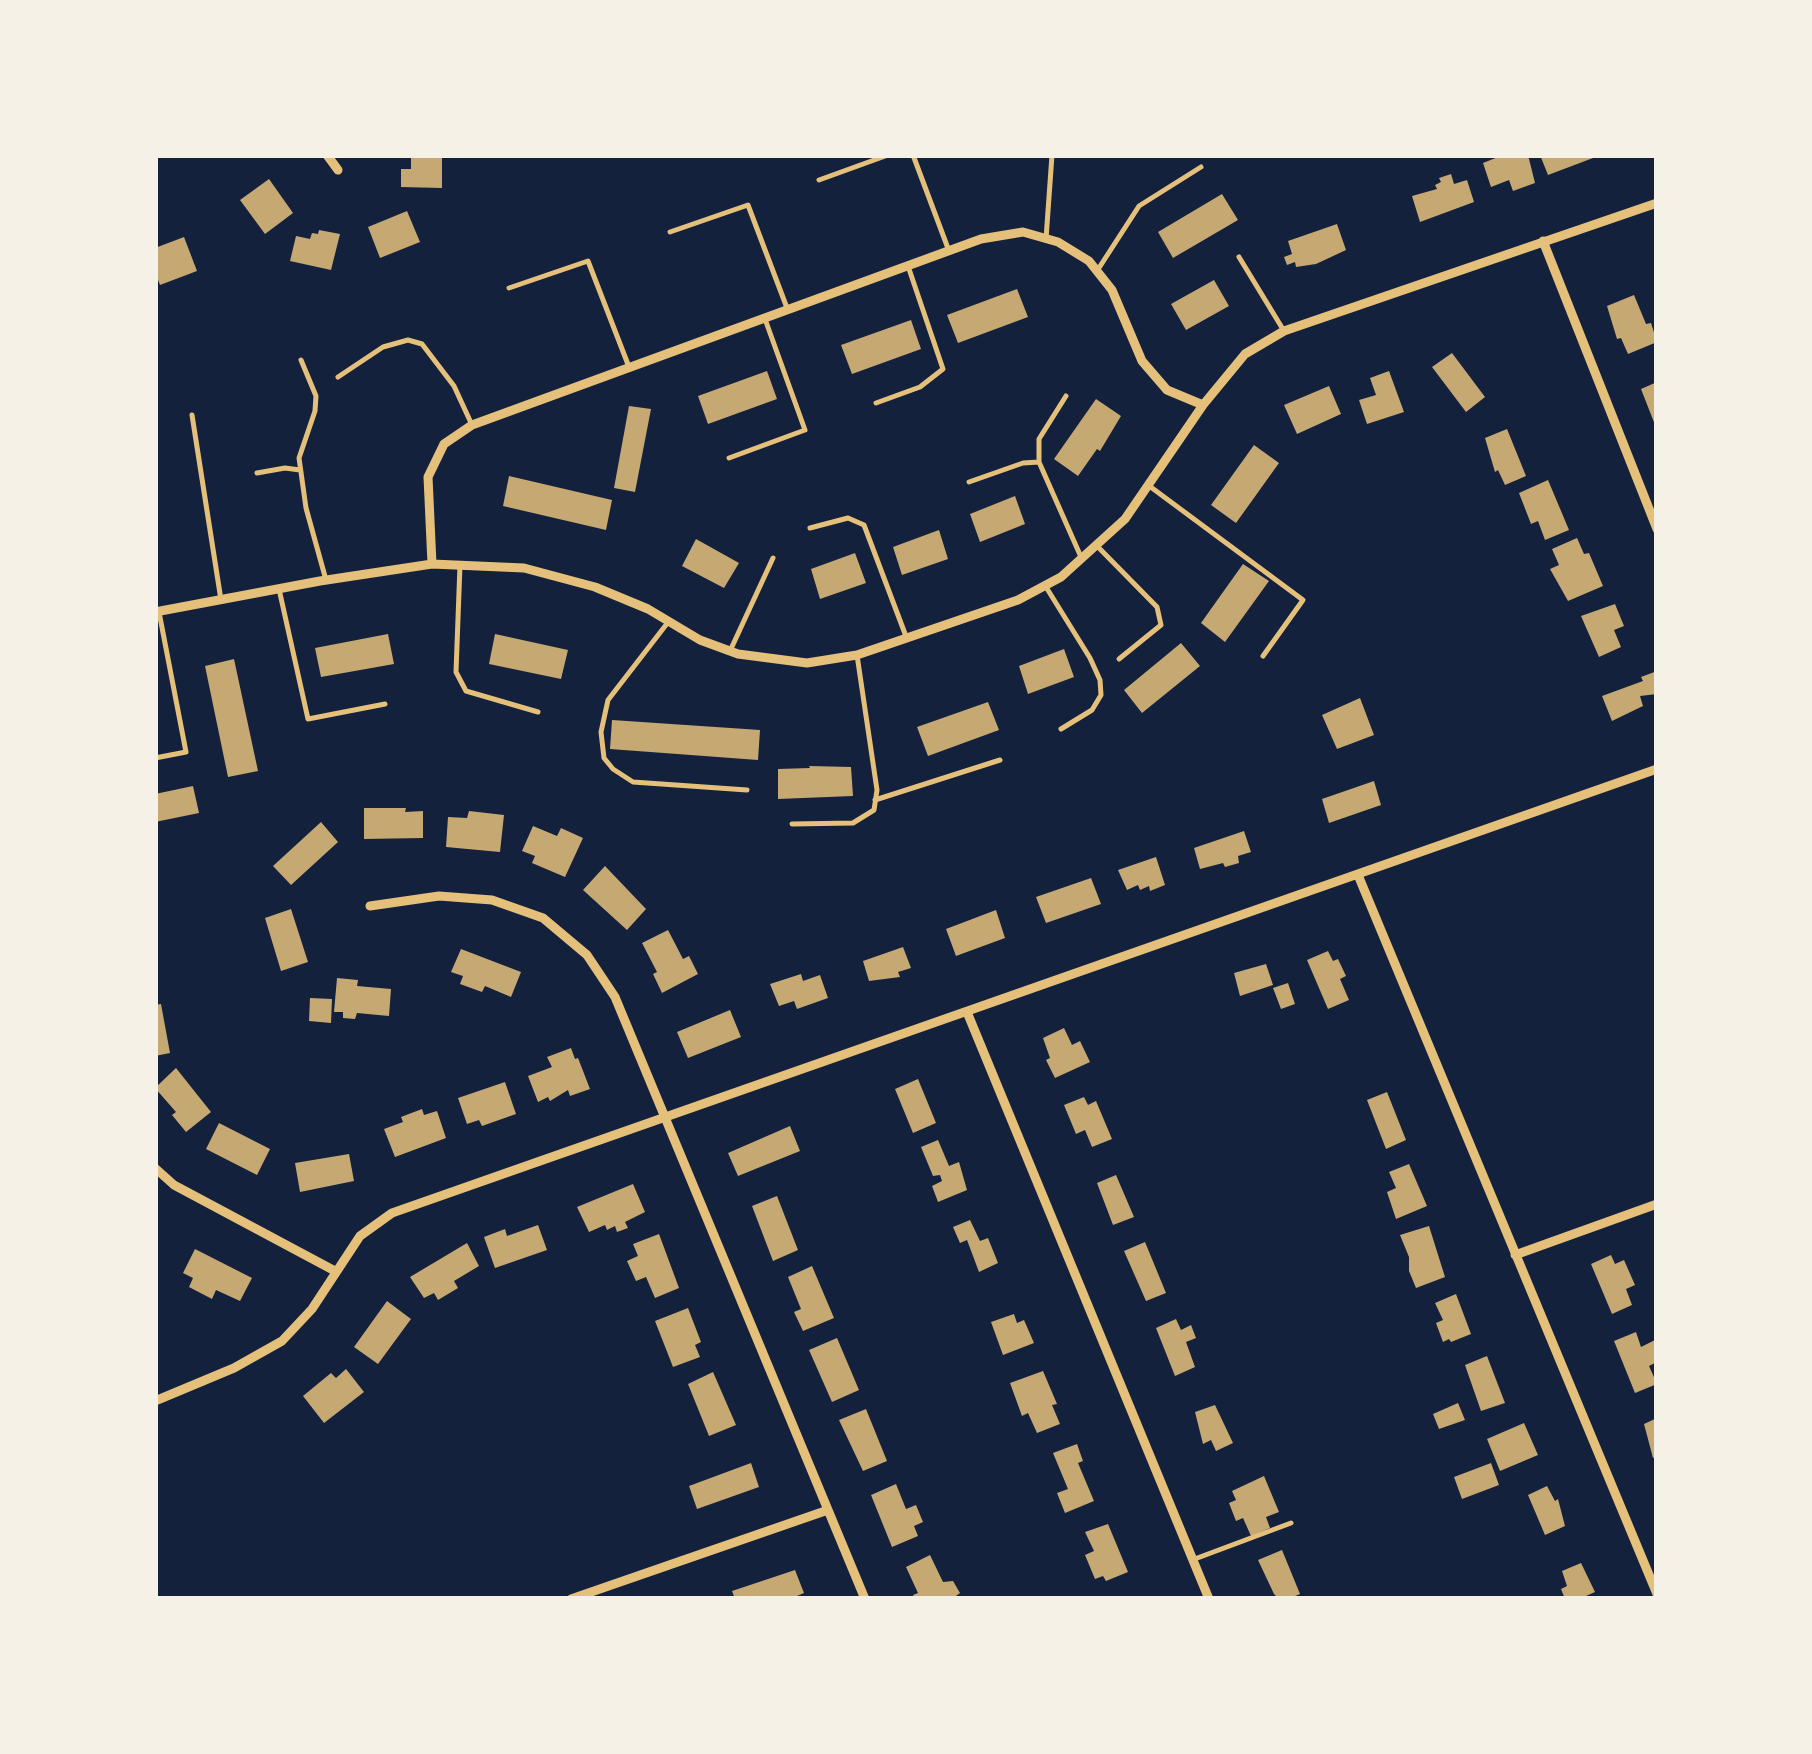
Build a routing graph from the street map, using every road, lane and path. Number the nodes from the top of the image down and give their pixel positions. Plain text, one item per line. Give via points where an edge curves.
1 (326, 155) edge
2 (888, 155) edge
3 (913, 155) edge
4 (1052, 155) edge
5 (1201, 167) dead end
6 (338, 170) dead end
7 (818, 180) dead end
8 (1657, 203) edge
9 (670, 232) dead end
10 (1046, 239) junction
11 (1543, 241) junction
12 (949, 250) junction
13 (1240, 257) dead end
14 (908, 266) junction
15 (1097, 271) junction
16 (509, 288) dead end
17 (788, 311) junction
18 (765, 319) junction
19 (1284, 332) junction
20 (301, 360) dead end
21 (630, 370) junction
22 (338, 377) dead end
23 (1066, 396) dead end
24 (876, 403) dead end
25 (1203, 404) junction
26 (192, 415) dead end
27 (472, 424) junction
28 (729, 458) dead end
29 (1039, 462) junction
30 (300, 470) junction
31 (256, 474) dead end
32 (969, 482) dead end
33 (1148, 485) junction
34 (810, 528) dead end
35 (1657, 529) edge
36 (1098, 547) junction
37 (774, 558) dead end
38 (1082, 560) junction
39 (432, 564) junction
40 (460, 566) junction
41 (326, 580) junction
42 (1045, 586) junction
43 (279, 589) junction
44 (221, 600) junction
45 (157, 612) edge
46 (669, 621) junction
47 (906, 639) junction
48 (730, 651) junction
49 (857, 656) junction
50 (1263, 656) dead end
51 (1120, 659) dead end
52 (385, 704) dead end
53 (538, 712) dead end
54 (1061, 729) dead end
55 (155, 758) edge
56 (1000, 760) dead end
57 (1657, 769) edge
58 (746, 790) dead end
59 (875, 800) junction
60 (792, 824) dead end
61 (1358, 875) junction
62 (370, 906) dead end
63 (967, 1012) junction
64 (663, 1118) junction
65 (155, 1168) edge
66 (1657, 1204) edge
67 (1515, 1255) junction
68 (335, 1271) junction
69 (155, 1401) edge
70 (828, 1510) junction
71 (1292, 1523) dead end
72 (1192, 1560) junction
73 (1657, 1594) edge
74 (571, 1599) edge
75 (865, 1599) edge
76 (1208, 1599) edge

1 - 6 street
2 - 7 lane
3 - 12 lane
4 - 10 lane
5 - 15 lane via 1139,206
8 - 11 street
9 - 17 lane via 748,205
10 - 12 street via 1023,232
10 - 15 street
11 - 19 street
11 - 35 street
12 - 14 street
13 - 19 lane
14 - 17 street
14 - 24 lane via 943,369 920,387
15 - 25 street via 1142,361 1166,390
16 - 21 lane via 588,261
17 - 18 street
18 - 21 street
18 - 28 lane via 806,430
19 - 25 street via 1245,354
20 - 30 lane via 316,396
21 - 27 street
22 - 27 lane via 383,347 408,340 422,344
23 - 29 lane via 1039,439
25 - 33 street
26 - 44 lane
27 - 39 street via 444,444 428,477
29 - 32 lane
29 - 38 lane
30 - 31 lane
30 - 41 lane
33 - 36 street
33 - 50 lane via 1303,600
34 - 47 lane via 848,518 864,524
36 - 38 street
36 - 51 lane via 1157,608 1161,626
37 - 48 lane
38 - 42 street
39 - 40 street
39 - 41 street
40 - 46 street via 524,568 594,587
40 - 53 lane via 456,672 466,692
41 - 43 street
42 - 47 street
42 - 54 lane via 1100,680 1092,710
43 - 44 street
43 - 52 lane via 308,719
44 - 45 street
45 - 55 lane via 186,752
46 - 48 street
46 - 58 lane via 608,700 604,758 633,782
47 - 49 street
48 - 49 street via 807,663
49 - 59 lane
56 - 59 lane
57 - 61 street
59 - 60 lane via 874,810 853,823
61 - 63 street
61 - 67 street
62 - 64 street via 457,897 492,900 543,918 587,955 615,997
63 - 64 street
63 - 72 street
64 - 68 street via 392,1213 360,1236
64 - 70 street
65 - 68 street
66 - 67 street
67 - 73 street
68 - 69 street via 282,1341
70 - 74 street
70 - 75 street
71 - 72 lane
72 - 76 street

